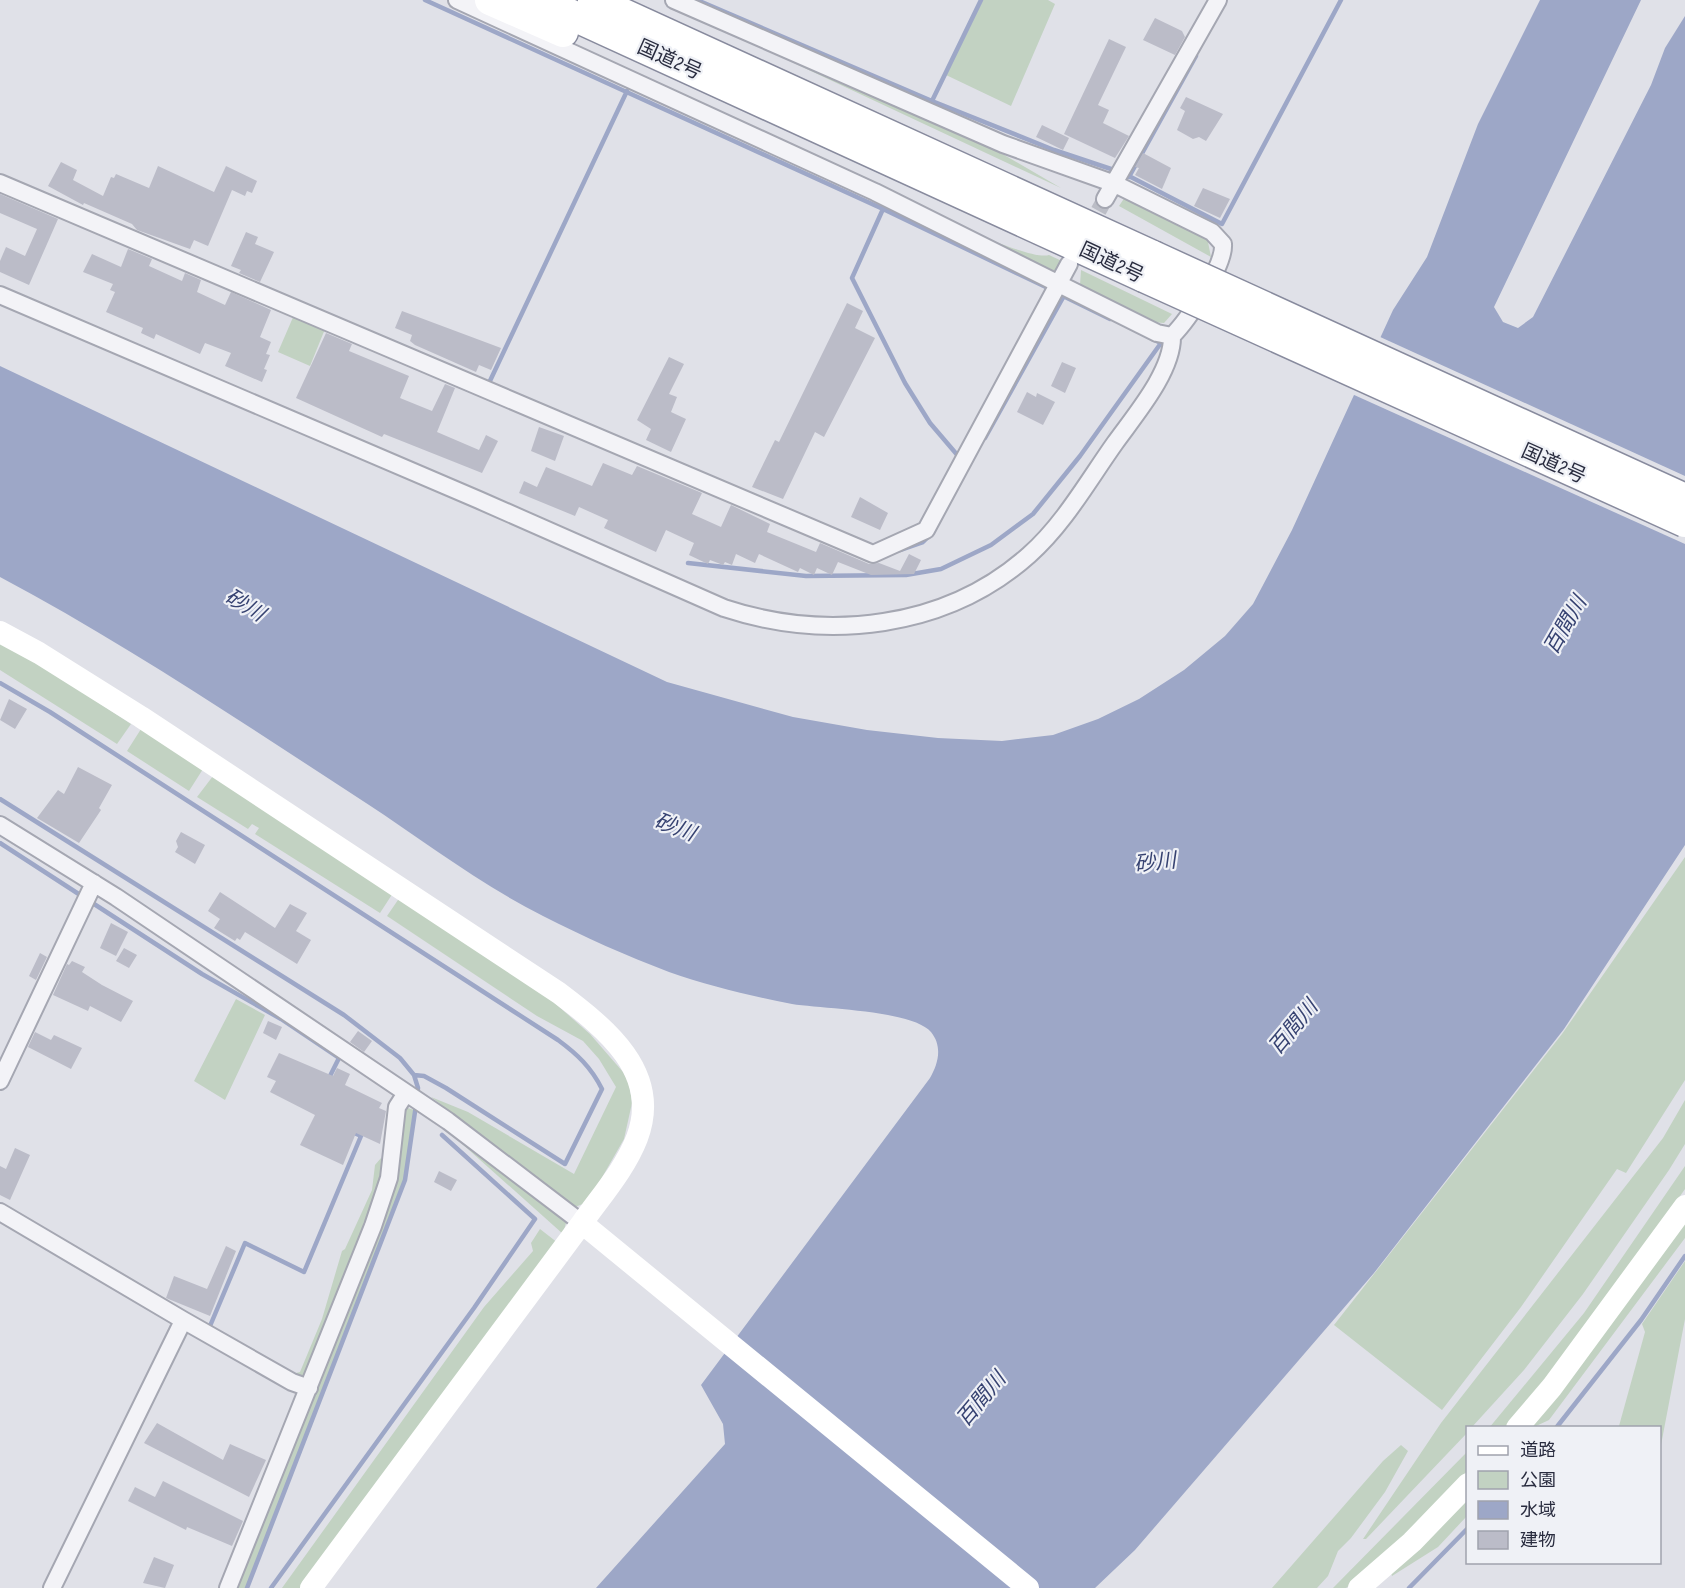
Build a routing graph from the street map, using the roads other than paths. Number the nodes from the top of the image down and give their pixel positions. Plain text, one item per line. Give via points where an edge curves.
1 (457, 0) edge
2 (489, 0) edge
3 (539, 0) edge
4 (593, 0) edge
5 (637, 0) edge
6 (674, 0) edge
7 (1218, 0) edge
8 (870, 126) junction
9 (1119, 176) junction
10 (0, 183) edge
11 (1105, 199) tunnel mouth
12 (1032, 224) junction
13 (1069, 264) dead end
14 (1148, 266) junction
15 (1061, 284) junction
16 (0, 295) edge
17 (1172, 336) junction
18 (1685, 498) edge
19 (1685, 522) edge
20 (0, 632) edge
21 (0, 825) edge
22 (89, 893) junction
23 (0, 1081) edge
24 (412, 1097) junction
25 (1685, 1206) edge
26 (0, 1212) edge
27 (582, 1223) junction
28 (180, 1327) dead end
29 (309, 1388) junction
30 (1519, 1426) edge
31 (1466, 1485) edge
32 (52, 1588) edge
33 (228, 1588) edge
34 (311, 1588) edge
35 (1028, 1588) edge
36 (1359, 1588) edge

1 - 15 street via 875,192
2 - 12 highway via 810,139
3 - 12 highway, 国道2号
4 - 8 highway, 国道2号
5 - 8 highway via 836,95
6 - 9 street via 1003,144
7 - 9 street
8 - 14 highway, 国道2号
9 - 11 street
9 - 17 street via 1212,232 1224,244 1222,259
10 - 15 street via 873,554 926,530
12 - 14 highway, 国道2号
13 - 15 street
14 - 18 highway, 国道2号, bridge
14 - 19 highway, 国道2号, bridge
15 - 17 street via 1157,333
16 - 17 street via 724,608 753,618 832,628 892,621 939,609 1004,575 1029,555 1056,528 1151,393 1172,348
20 - 27 street via 124,707 476,936 567,999 622,1047 635,1071 641,1094 637,1138
21 - 22 street
22 - 23 street
22 - 24 street
24 - 27 street
24 - 29 street via 397,1107 389,1178
25 - 30 street via 1552,1387
26 - 29 street via 183,1320
27 - 34 street
27 - 35 street
28 - 32 street
29 - 33 street
31 - 36 street via 1412,1542

